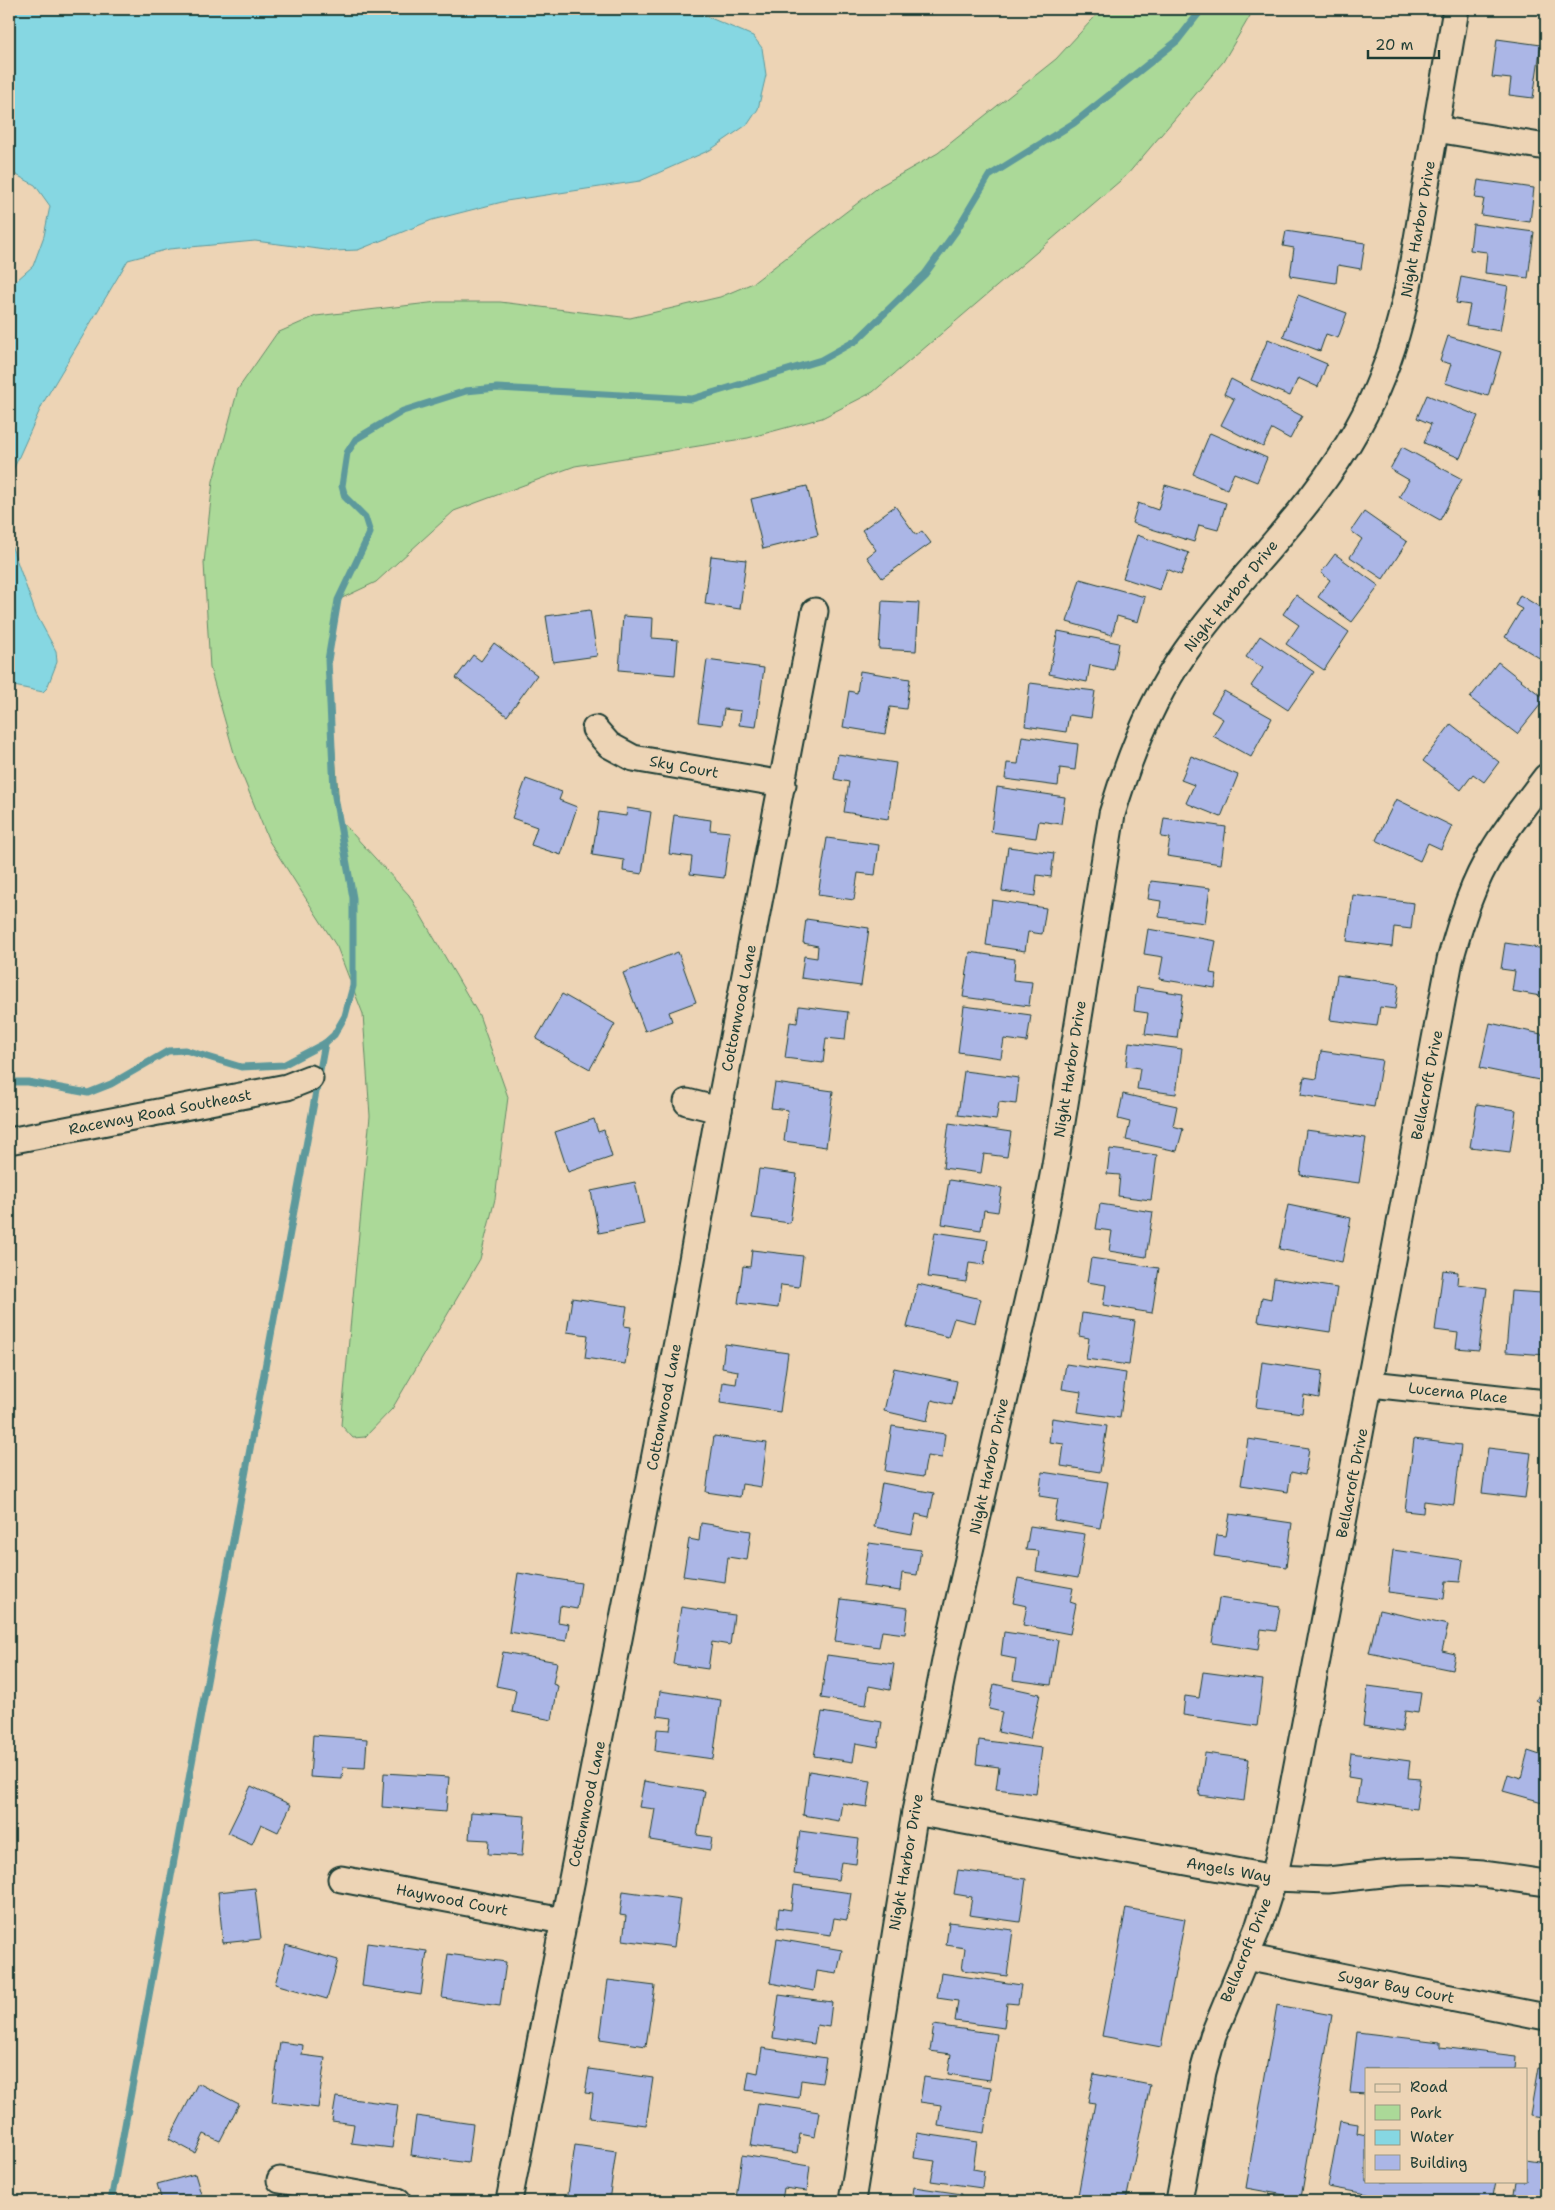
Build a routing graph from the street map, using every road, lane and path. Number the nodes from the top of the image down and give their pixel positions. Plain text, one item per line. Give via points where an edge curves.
1 (1456, 9) edge
2 (1436, 129) junction
3 (1546, 147) edge
4 (815, 611) dead end
5 (595, 729) dead end
6 (1546, 777) edge
7 (783, 784) junction
8 (310, 1078) dead end
9 (687, 1102) dead end
10 (719, 1110) junction
11 (9, 1141) edge
12 (1371, 1384) junction
13 (1546, 1403) edge
14 (914, 1812) junction
15 (1274, 1878) junction
16 (341, 1879) dead end
17 (1546, 1883) edge
18 (563, 1921) junction
19 (1246, 1957) junction
20 (1546, 2017) edge
21 (280, 2180) dead end
22 (398, 2201) edge
23 (509, 2201) edge
24 (852, 2201) edge
25 (1179, 2201) edge

1 - 2 street, Night Harbor Drive
2 - 3 street
2 - 14 street, Night Harbor Drive via 1408,294 1393,350 1371,401 1328,477 1184,653 1161,691 1124,771 1103,860 1038,1254 947,1651
4 - 7 street, Cottonwood Lane
5 - 7 street, Sky Court via 609,745 634,758
6 - 12 street, Bellacroft Drive via 1493,850 1462,917 1450,960
7 - 10 street, Cottonwood Lane
8 - 11 street, Raceway Road Southeast via 287,1087
9 - 10 street
10 - 18 street, Cottonwood Lane via 670,1381
12 - 13 street, Lucerna Place
12 - 15 street, Bellacroft Drive
14 - 15 street, Angels Way
14 - 24 street, Night Harbor Drive
15 - 17 street, Angels Way via 1328,1880 1438,1871
15 - 19 street, Bellacroft Drive
16 - 18 street, Haywood Court
18 - 23 street, Cottonwood Lane
19 - 20 street, Sugar Bay Court
19 - 25 street, Bellacroft Drive via 1224,2004 1208,2054
21 - 22 street

